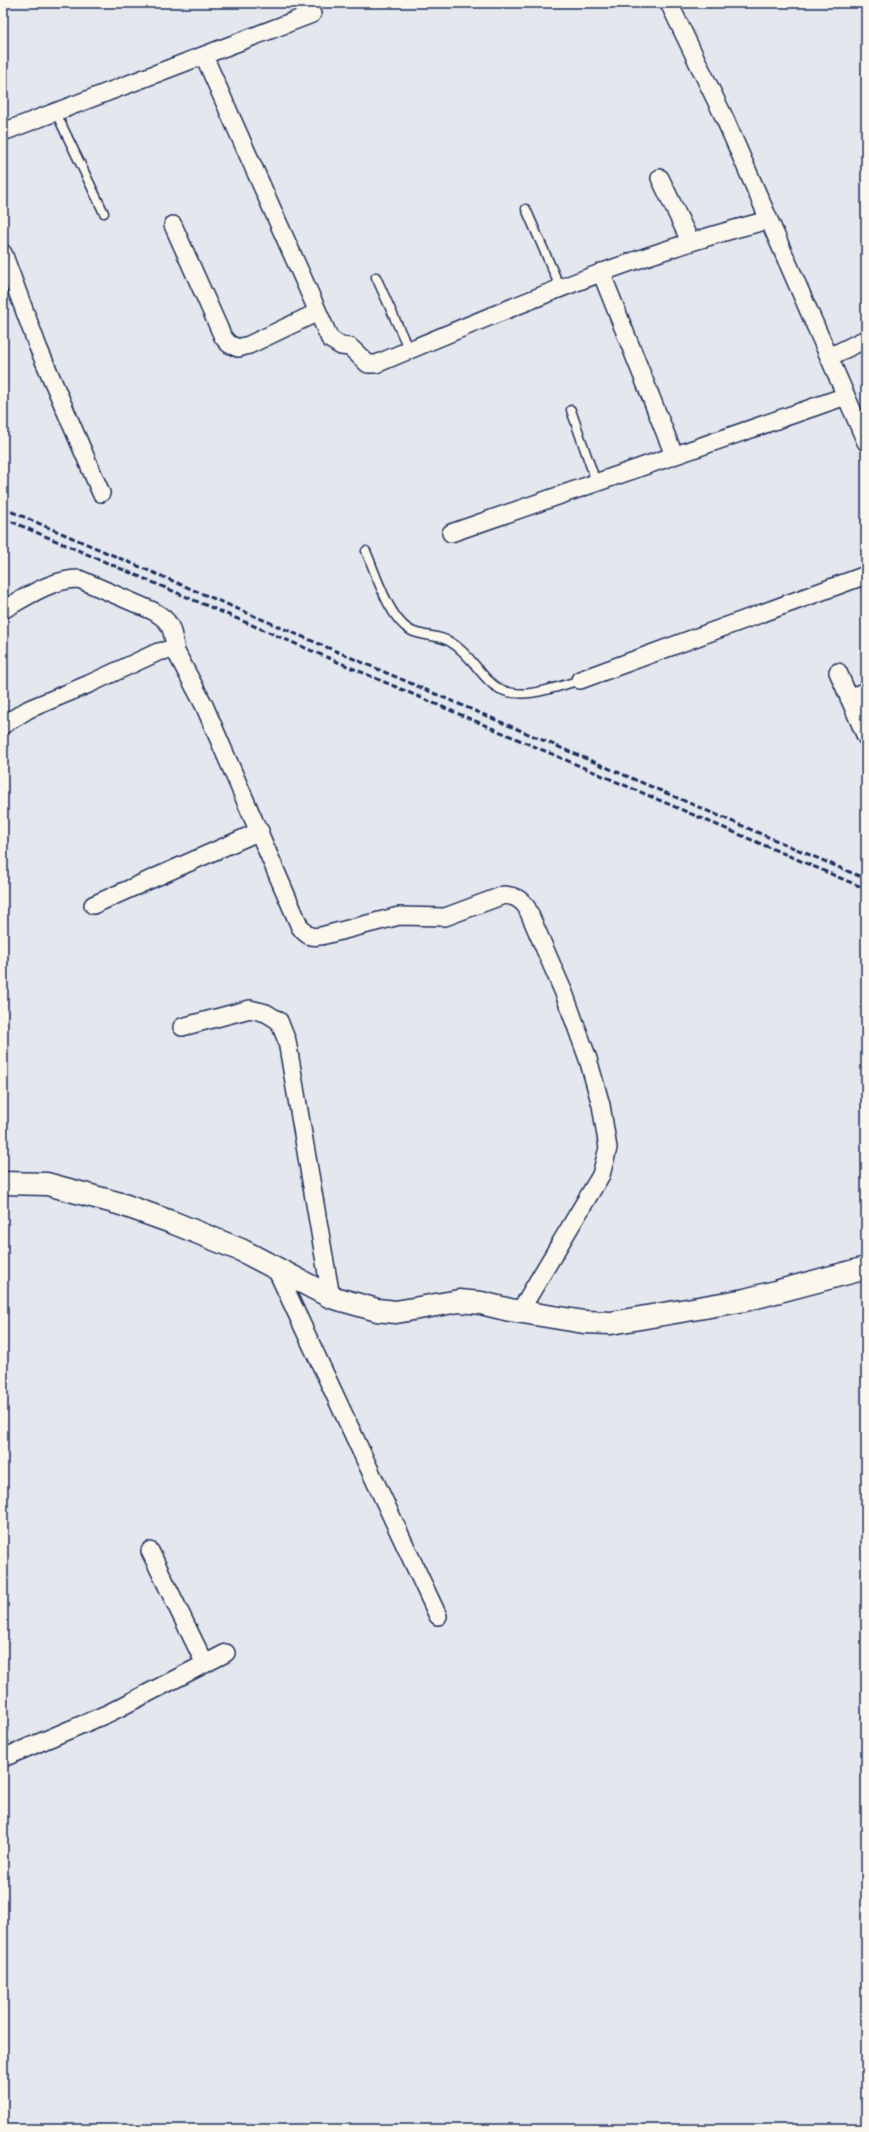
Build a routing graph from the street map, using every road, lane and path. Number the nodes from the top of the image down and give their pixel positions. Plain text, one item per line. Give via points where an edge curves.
1 (669, 3) edge
2 (312, 14) dead end
3 (204, 56) junction
4 (56, 113) junction
5 (3, 132) edge
6 (660, 178) dead end
7 (526, 210) dead end
8 (104, 213) dead end
9 (769, 220) junction
10 (173, 224) dead end
11 (690, 241) junction
12 (3, 253) edge
13 (601, 272) junction
14 (376, 277) dead end
15 (560, 287) junction
16 (318, 312) junction
17 (866, 339) edge
18 (409, 350) junction
19 (829, 358) junction
20 (846, 396) junction
21 (571, 410) dead end
22 (866, 442) edge
23 (674, 455) junction
24 (596, 482) junction
25 (101, 493) dead end
26 (451, 532) dead end
27 (366, 550) dead end
28 (866, 575) edge
29 (3, 610) edge
30 (176, 652) junction
31 (838, 672) dead end
32 (580, 680) joint
33 (866, 691) edge
34 (849, 698) junction
35 (3, 725) edge
36 (866, 737) edge
37 (260, 831) junction
38 (93, 905) dead end
39 (182, 1027) dead end
40 (3, 1183) edge
41 (866, 1268) edge
42 (276, 1269) junction
43 (331, 1297) junction
44 (520, 1311) junction
45 (150, 1550) dead end
46 (438, 1616) dead end
47 (226, 1653) dead end
48 (205, 1664) junction
49 (3, 1758) edge

1 - 9 street via 724,117
2 - 3 street
3 - 4 street
3 - 16 street
4 - 5 street
4 - 8 lane
6 - 11 street
7 - 15 lane
9 - 11 street
9 - 19 street
10 - 16 street via 218,327 229,344 238,348 249,345
11 - 13 street
12 - 25 street via 38,348
13 - 15 street
13 - 23 street
14 - 18 lane
15 - 18 street
16 - 18 street via 330,339 341,346 350,347 368,364 376,364
17 - 19 street
19 - 20 street
20 - 22 street
20 - 23 street
21 - 24 lane
23 - 24 street
24 - 26 street
27 - 32 lane via 394,614 403,626 414,632 451,642 462,650 489,682 501,690 525,694
28 - 32 street
29 - 30 street via 48,586 68,579 78,579 164,617 171,626
30 - 35 street via 158,652 29,709
30 - 37 street via 204,705
31 - 34 street
33 - 34 street
34 - 36 street
37 - 38 street
37 - 44 street via 300,927 305,934 312,937 399,916 445,917 504,895 522,900 527,908 564,993 586,1052 601,1105 608,1148 601,1175
39 - 43 street via 250,1010 266,1013 279,1021 287,1041
40 - 42 street via 47,1184 121,1204 241,1250
41 - 44 street via 745,1300 611,1323 584,1322
42 - 43 street
42 - 46 street
43 - 44 street via 377,1310 396,1312 459,1301
45 - 48 street
47 - 48 street
48 - 49 street via 103,1716

